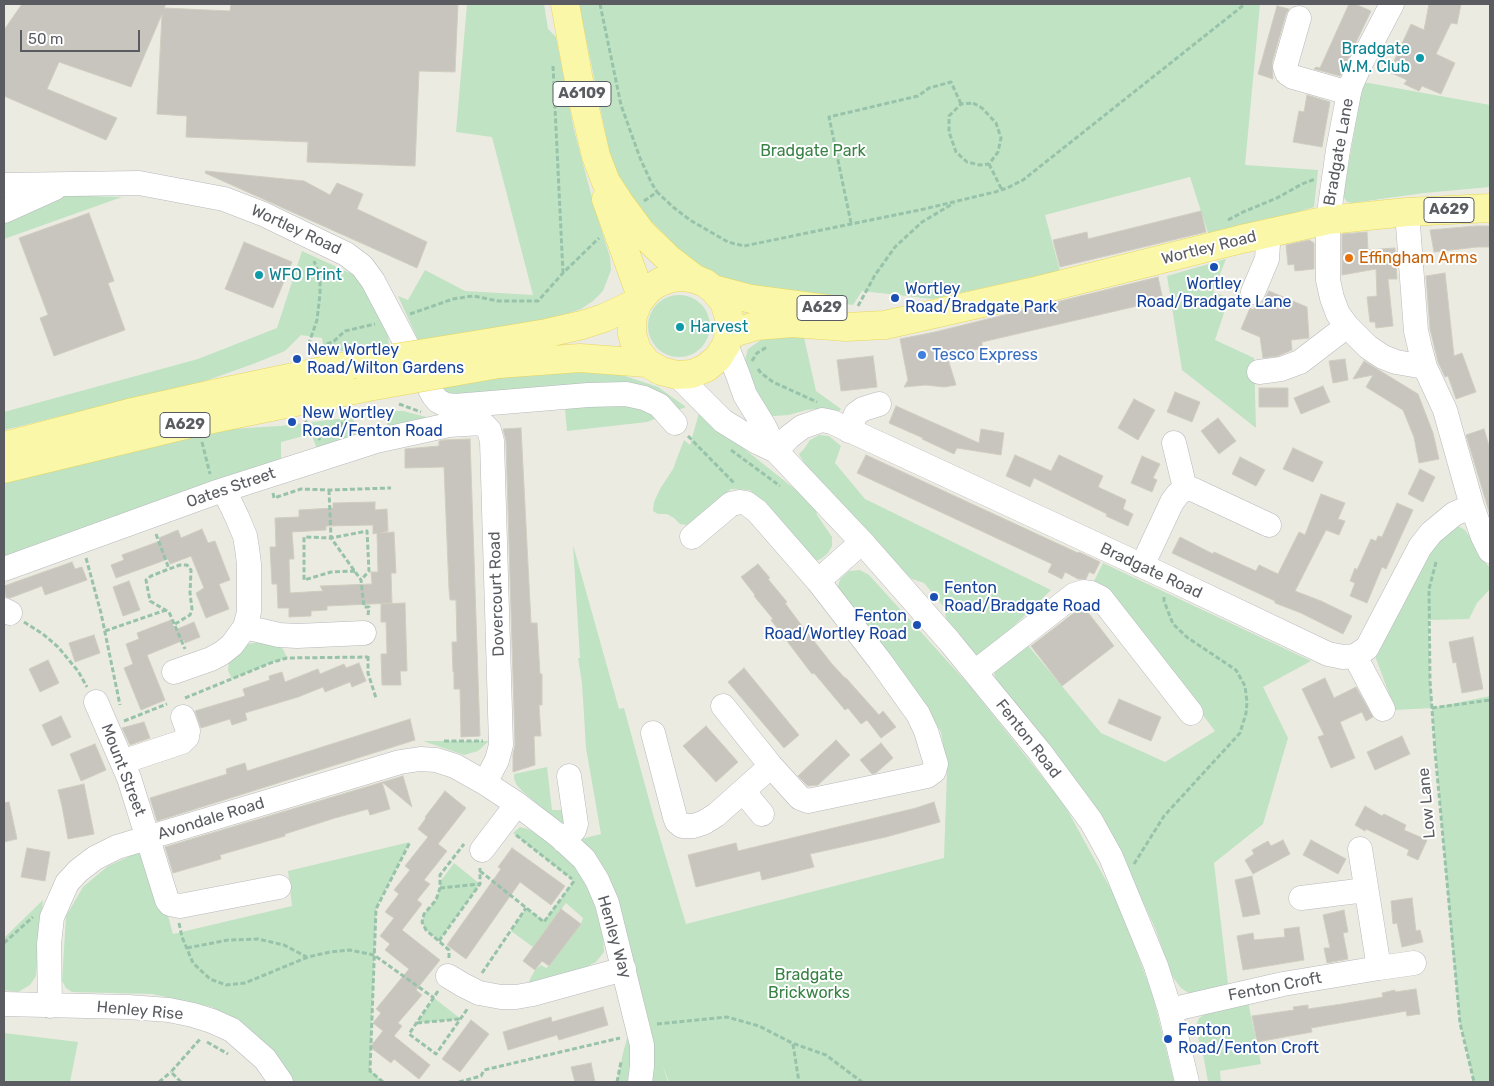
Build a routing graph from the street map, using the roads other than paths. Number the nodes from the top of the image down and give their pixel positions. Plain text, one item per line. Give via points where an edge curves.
1 (565, 4) edge
2 (1392, 4) edge
3 (1299, 18) dead end
4 (1349, 93) junction
5 (606, 182) junction
6 (64, 184) junction
7 (4, 185) edge
8 (1490, 208) edge
9 (4, 211) edge
10 (1408, 212) junction
11 (1328, 220) junction
12 (1265, 234) junction
13 (704, 284) junction
14 (1253, 292) dead end
15 (640, 299) junction
16 (933, 314) junction
17 (1347, 326) junction
18 (728, 340) junction
19 (492, 354) junction
20 (648, 363) junction
21 (1425, 367) junction
22 (1259, 372) dead end
23 (677, 375) junction
24 (878, 404) dead end
25 (675, 423) road end
26 (464, 424) joint
27 (849, 431) junction
28 (1174, 443) dead end
29 (4, 446) edge
30 (776, 451) junction
31 (4, 469) edge
32 (1185, 488) junction
33 (219, 492) junction
34 (1472, 506) junction
35 (1269, 525) dead end
36 (692, 536) dead end
37 (862, 542) junction
38 (1490, 551) edge
39 (1142, 566) junction
40 (4, 569) edge
41 (818, 581) junction
42 (245, 626) junction
43 (367, 633) road end
44 (1356, 656) junction
45 (183, 669) road end
46 (975, 672) junction
47 (96, 702) road end
48 (723, 706) dead end
49 (176, 707) road end
50 (1383, 709) dead end
51 (1191, 713) dead end
52 (653, 733) dead end
53 (122, 762) junction
54 (771, 766) junction
55 (569, 776) dead end
56 (485, 783) junction
57 (743, 790) junction
58 (517, 804) junction
59 (762, 814) dead end
60 (148, 838) junction
61 (564, 841) junction
62 (1360, 849) dead end
63 (481, 860) road end
64 (279, 887) dead end
65 (1366, 890) junction
66 (1301, 898) dead end
67 (1414, 963) dead end
68 (1379, 968) junction
69 (624, 969) junction
70 (448, 976) road end
71 (4, 1004) edge
72 (50, 1006) junction
73 (1170, 1010) junction
74 (281, 1082) edge
75 (640, 1082) edge
76 (1187, 1082) edge

1 - 5 main road, A6109 via 581,92 596,156
2 - 4 street, Bradgate Lane
3 - 4 street via 1285,67 1287,73
4 - 11 street, Bradgate Lane
5 - 13 main road, A6109 via 642,233 669,259
5 - 15 main road, A6109 via 605,198
6 - 7 street, Wortley Road
6 - 9 street
6 - 25 street, Wortley Road via 139,183 224,198 346,254 362,266 373,281 432,395 446,405 626,394 659,405
8 - 10 main road, Wortley Road / A629
10 - 11 main road, Wortley Road / A629
10 - 21 street via 1416,331
11 - 12 main road, Wortley Road / A629
11 - 17 street, Bradgate Lane via 1328,280 1338,314
12 - 14 street via 1267,258
12 - 16 main road, Wortley Road / A629
13 - 15 main road, A629 via 683,277 671,278 650,288
13 - 16 main road, Wortley Road / A629 via 751,299 855,312
13 - 18 main road via 724,302 729,317
15 - 19 main road, A629 via 604,318 548,333
15 - 20 main road via 632,318 632,334 637,350
16 - 18 main road, Wortley Road / A629 via 885,325 756,326
17 - 21 street, Bradgate Lane via 1383,357
17 - 22 street via 1300,362
18 - 23 main road via 718,358 706,368 692,374
18 - 30 street, Fenton Road via 745,395
19 - 20 main road, A629
19 - 29 main road, A629, bridge via 351,365 138,411
19 - 31 main road, A629, bridge via 368,387 198,422
20 - 23 main road, A629
21 - 34 street via 1445,410
23 - 30 street, Fenton Road via 723,421
24 - 27 street via 863,408 856,414
26 - 33 street, Oates Street via 396,436
26 - 56 street, Dovercourt Road via 482,423 489,430 492,441 501,744
27 - 30 street, Bradgate Road via 832,422 812,422 789,436
27 - 39 street, Bradgate Road
28 - 32 street
30 - 37 street, Fenton Road
32 - 35 street
32 - 39 street via 1172,502
33 - 40 street, Oates Street
33 - 42 street via 237,517 245,536 249,612
34 - 38 street
34 - 44 street via 1454,514 1425,540 1374,637
36 - 41 street via 731,504 746,503 757,511
37 - 41 street
37 - 46 street, Fenton Road
39 - 44 street, Bradgate Road via 1328,654 1343,658
41 - 54 street via 918,714 936,764 934,771 927,776 808,801 800,798
42 - 43 street via 279,636
42 - 45 street via 222,653
44 - 50 street
46 - 51 street via 1074,595 1091,593 1101,598
46 - 73 street, Fenton Road via 1091,821 1128,896
47 - 53 street, Mount Street
48 - 54 street
49 - 53 street via 188,731 187,737 182,742
52 - 57 street via 675,817 682,826 703,823
53 - 60 street, Mount Street
54 - 57 street
55 - 61 street via 576,824
56 - 58 street, Henley Way
56 - 60 street, Avondale Road via 455,766 436,760 400,762
57 - 59 street
58 - 61 street, Henley Way
58 - 63 street
60 - 64 street, Mount Street via 167,900 174,906
60 - 72 street, Avondale Road via 117,847 95,858 68,883 52,917
61 - 69 street, Henley Way via 584,859 608,903
62 - 65 street
65 - 66 street
65 - 68 street
67 - 68 street, Fenton Croft
68 - 73 street, Fenton Croft via 1283,984
69 - 70 street via 533,994 501,997 474,991
69 - 75 street, Henley Way via 632,1031 642,1045
71 - 72 street, Henley Rise
72 - 74 street, Henley Rise via 169,1010 212,1021 232,1030 248,1043
73 - 76 street, Fenton Road

